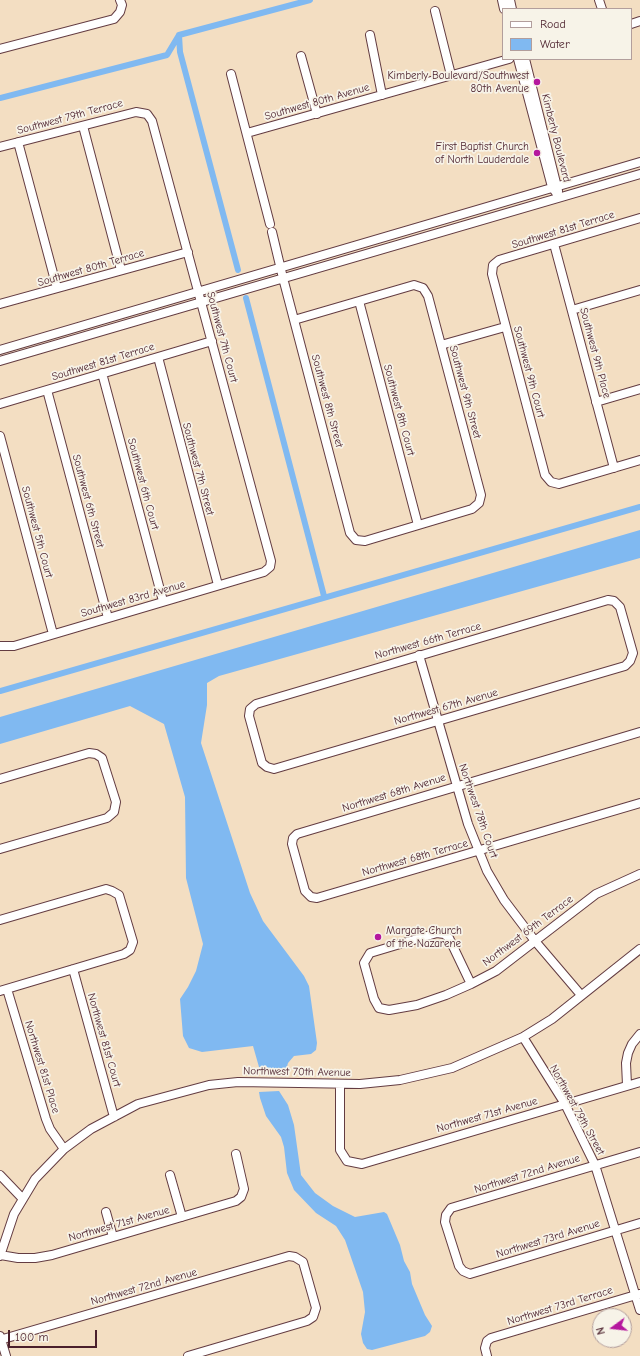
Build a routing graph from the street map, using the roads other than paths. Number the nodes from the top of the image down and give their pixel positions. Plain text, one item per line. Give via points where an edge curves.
1 (120, 0) edge
2 (435, 11) dead end
3 (370, 35) dead end
4 (0, 49) edge
5 (301, 56) dead end
6 (505, 60) edge
7 (518, 60) edge
8 (525, 60) edge
9 (231, 74) dead end
10 (451, 75) junction
11 (382, 95) junction
12 (147, 114) joint
13 (317, 114) junction
14 (83, 126) junction
15 (247, 134) junction
16 (18, 142) junction
17 (0, 147) edge
18 (640, 162) edge
19 (640, 174) edge
20 (555, 187) junction
21 (559, 197) junction
22 (640, 218) edge
23 (270, 224) dead end
24 (272, 232) dead end
25 (554, 244) junction
26 (188, 252) junction
27 (493, 265) joint
28 (281, 267) junction
29 (121, 270) junction
30 (283, 278) junction
31 (57, 288) junction
32 (640, 290) edge
33 (198, 291) junction
34 (359, 301) junction
35 (201, 302) junction
36 (0, 304) edge
37 (572, 310) junction
38 (294, 320) junction
39 (505, 327) junction
40 (212, 342) junction
41 (441, 345) junction
42 (0, 350) edge
43 (158, 357) junction
44 (0, 361) edge
45 (102, 373) junction
46 (640, 389) edge
47 (47, 390) junction
48 (596, 402) junction
49 (0, 404) edge
50 (0, 436) edge
51 (640, 460) edge
52 (614, 468) junction
53 (418, 525) junction
54 (270, 568) joint
55 (218, 585) junction
56 (163, 601) junction
57 (108, 618) junction
58 (53, 634) junction
59 (0, 646) edge
60 (419, 655) junction
61 (630, 661) joint
62 (437, 721) junction
63 (640, 732) edge
64 (266, 767) joint
65 (0, 779) edge
66 (457, 786) junction
67 (640, 803) edge
68 (0, 849) edge
69 (478, 850) junction
70 (640, 874) edge
71 (311, 897) joint
72 (0, 920) edge
73 (535, 941) junction
74 (638, 951) edge
75 (73, 969) junction
76 (472, 984) junction
77 (4, 990) edge
78 (581, 995) junction
79 (640, 1034) edge
80 (523, 1037) junction
81 (640, 1082) edge
82 (340, 1085) junction
83 (627, 1085) junction
84 (565, 1104) junction
85 (114, 1116) junction
86 (64, 1149) junction
87 (640, 1152) edge
88 (236, 1154) dead end
89 (595, 1165) junction
90 (0, 1175) edge
91 (170, 1175) dead end
92 (22, 1198) junction
93 (106, 1212) dead end
94 (182, 1216) junction
95 (640, 1223) edge
96 (616, 1230) junction
97 (112, 1236) junction
98 (0, 1255) edge
99 (463, 1271) joint
100 (638, 1294) edge
101 (640, 1310) edge
102 (0, 1338) edge
103 (6, 1356) edge
104 (188, 1356) edge
105 (487, 1356) edge

1 - 4 street via 120,12 114,19
2 - 10 street
3 - 11 street
5 - 13 street
6 - 10 street, Southwest 80th Avenue
7 - 20 street, Kimberly Boulevard
8 - 20 street, Kimberly Boulevard
9 - 15 street
10 - 11 street, Southwest 80th Avenue
11 - 13 street, Southwest 80th Avenue
12 - 14 street, Southwest 79th Terrace via 136,112
12 - 26 street, Southwest 7th Court via 152,121
13 - 15 street, Southwest 80th Avenue
14 - 16 street, Southwest 79th Terrace
14 - 29 street
15 - 23 street
16 - 17 street, Southwest 79th Terrace
16 - 31 street
18 - 20 street
19 - 21 street
20 - 21 street, Kimberly Boulevard
20 - 28 street
21 - 30 street
22 - 25 street, Southwest 81st Terrace
24 - 28 street, Southwest 8th Street
25 - 27 street, Southwest 81st Terrace via 499,260
25 - 37 street, Southwest 9th Place
26 - 29 street, Southwest 80th Terrace
26 - 33 street, Southwest 7th Court
27 - 39 street, Southwest 9th Court via 492,274
28 - 30 street, Southwest 8th Street
28 - 33 street
29 - 31 street, Southwest 80th Terrace
30 - 35 street
30 - 38 street, Southwest 8th Street
31 - 36 street, Southwest 80th Terrace
32 - 37 street
33 - 35 street, Southwest 7th Court
33 - 42 street
34 - 38 street
34 - 41 street, Southwest 9th Street via 414,285 423,288 428,296
34 - 53 street, Southwest 8th Court
35 - 40 street, Southwest 7th Court
35 - 44 street
37 - 48 street, Southwest 9th Place
38 - 53 street, Southwest 8th Street via 350,533 356,540 365,541
39 - 41 street
39 - 52 street, Southwest 9th Court via 545,475 551,482 559,484
40 - 43 street, Southwest 81st Terrace
40 - 54 street, Southwest 7th Court via 271,561
41 - 53 street, Southwest 9th Street via 481,496 479,503 472,509
43 - 45 street, Southwest 81st Terrace
43 - 55 street, Southwest 7th Street
45 - 47 street, Southwest 81st Terrace
45 - 56 street, Southwest 6th Court
46 - 48 street
47 - 49 street, Southwest 81st Terrace
47 - 57 street, Southwest 6th Street
48 - 52 street, Southwest 9th Place
50 - 58 street, Southwest 5th Court
51 - 52 street
54 - 55 street, Southwest 83rd Avenue
55 - 56 street, Southwest 83rd Avenue
56 - 57 street, Southwest 83rd Avenue
57 - 58 street, Southwest 83rd Avenue
58 - 59 street, Southwest 83rd Avenue via 14,646
60 - 61 street, Northwest 66th Terrace via 608,600 614,601 620,607 633,653
60 - 62 street, Northwest 78th Court
60 - 64 street, Northwest 66th Terrace via 256,704 250,709 249,716 262,762
61 - 62 street, Northwest 67th Avenue via 625,666
62 - 64 street, Northwest 67th Avenue via 274,769
62 - 66 street, Northwest 78th Court
63 - 66 street, Northwest 68th Avenue
65 - 68 street via 89,753 96,754 102,758 116,802 114,812 106,818
66 - 69 street, Northwest 78th Court
66 - 71 street, Northwest 68th Avenue via 297,834 292,844 305,891
67 - 69 street, Northwest 68th Terrace
69 - 71 street, Northwest 68th Terrace via 317,898
69 - 73 street, Northwest 78th Court via 504,900
70 - 73 street, Northwest 69th Terrace via 596,894
72 - 75 street via 106,890 119,895 133,942 130,950
73 - 76 street, Northwest 69th Terrace via 496,971
73 - 78 street, Northwest 78th Court
74 - 78 street, Northwest 70th Avenue
75 - 77 street
75 - 85 street, Northwest 81st Court
76 - 76 street, Northwest 69th Terrace via 449,938 444,934 437,933 370,953 364,963 374,999 379,1008 389,1010 417,1005
77 - 86 street, Northwest 81st Place via 46,1119
78 - 80 street, Northwest 70th Avenue
79 - 83 street via 628,1053
80 - 82 street, Northwest 70th Avenue via 452,1068 400,1080
80 - 84 street, Northwest 79th Street
81 - 83 street, Northwest 71st Avenue
82 - 84 street, Northwest 71st Avenue via 340,1150 347,1162 362,1164
82 - 85 street, Northwest 70th Avenue via 238,1082 209,1085 138,1104
83 - 84 street, Northwest 71st Avenue
84 - 89 street, Northwest 79th Street
85 - 86 street, Northwest 70th Avenue
86 - 92 street, Northwest 70th Avenue via 35,1179
87 - 89 street, Northwest 72nd Avenue
88 - 94 street, Northwest 71st Avenue via 244,1189 241,1197 236,1201
89 - 96 street, Northwest 79th Street
89 - 99 street, Northwest 72nd Avenue via 451,1208 445,1222 459,1266
90 - 92 street
91 - 94 street
92 - 98 street, Northwest 70th Avenue
93 - 97 street
94 - 97 street, Northwest 71st Avenue
95 - 96 street, Northwest 73rd Avenue
96 - 99 street, Northwest 73rd Avenue via 470,1274
96 - 100 street, Northwest 79th Street
97 - 98 street, Northwest 71st Avenue via 35,1258
100 - 101 street, Northwest 79th Street
100 - 105 street, Northwest 73rd Terrace via 491,1338 485,1348
102 - 103 street
102 - 104 street, Northwest 72nd Avenue via 289,1256 302,1262 316,1308 313,1317 307,1321

